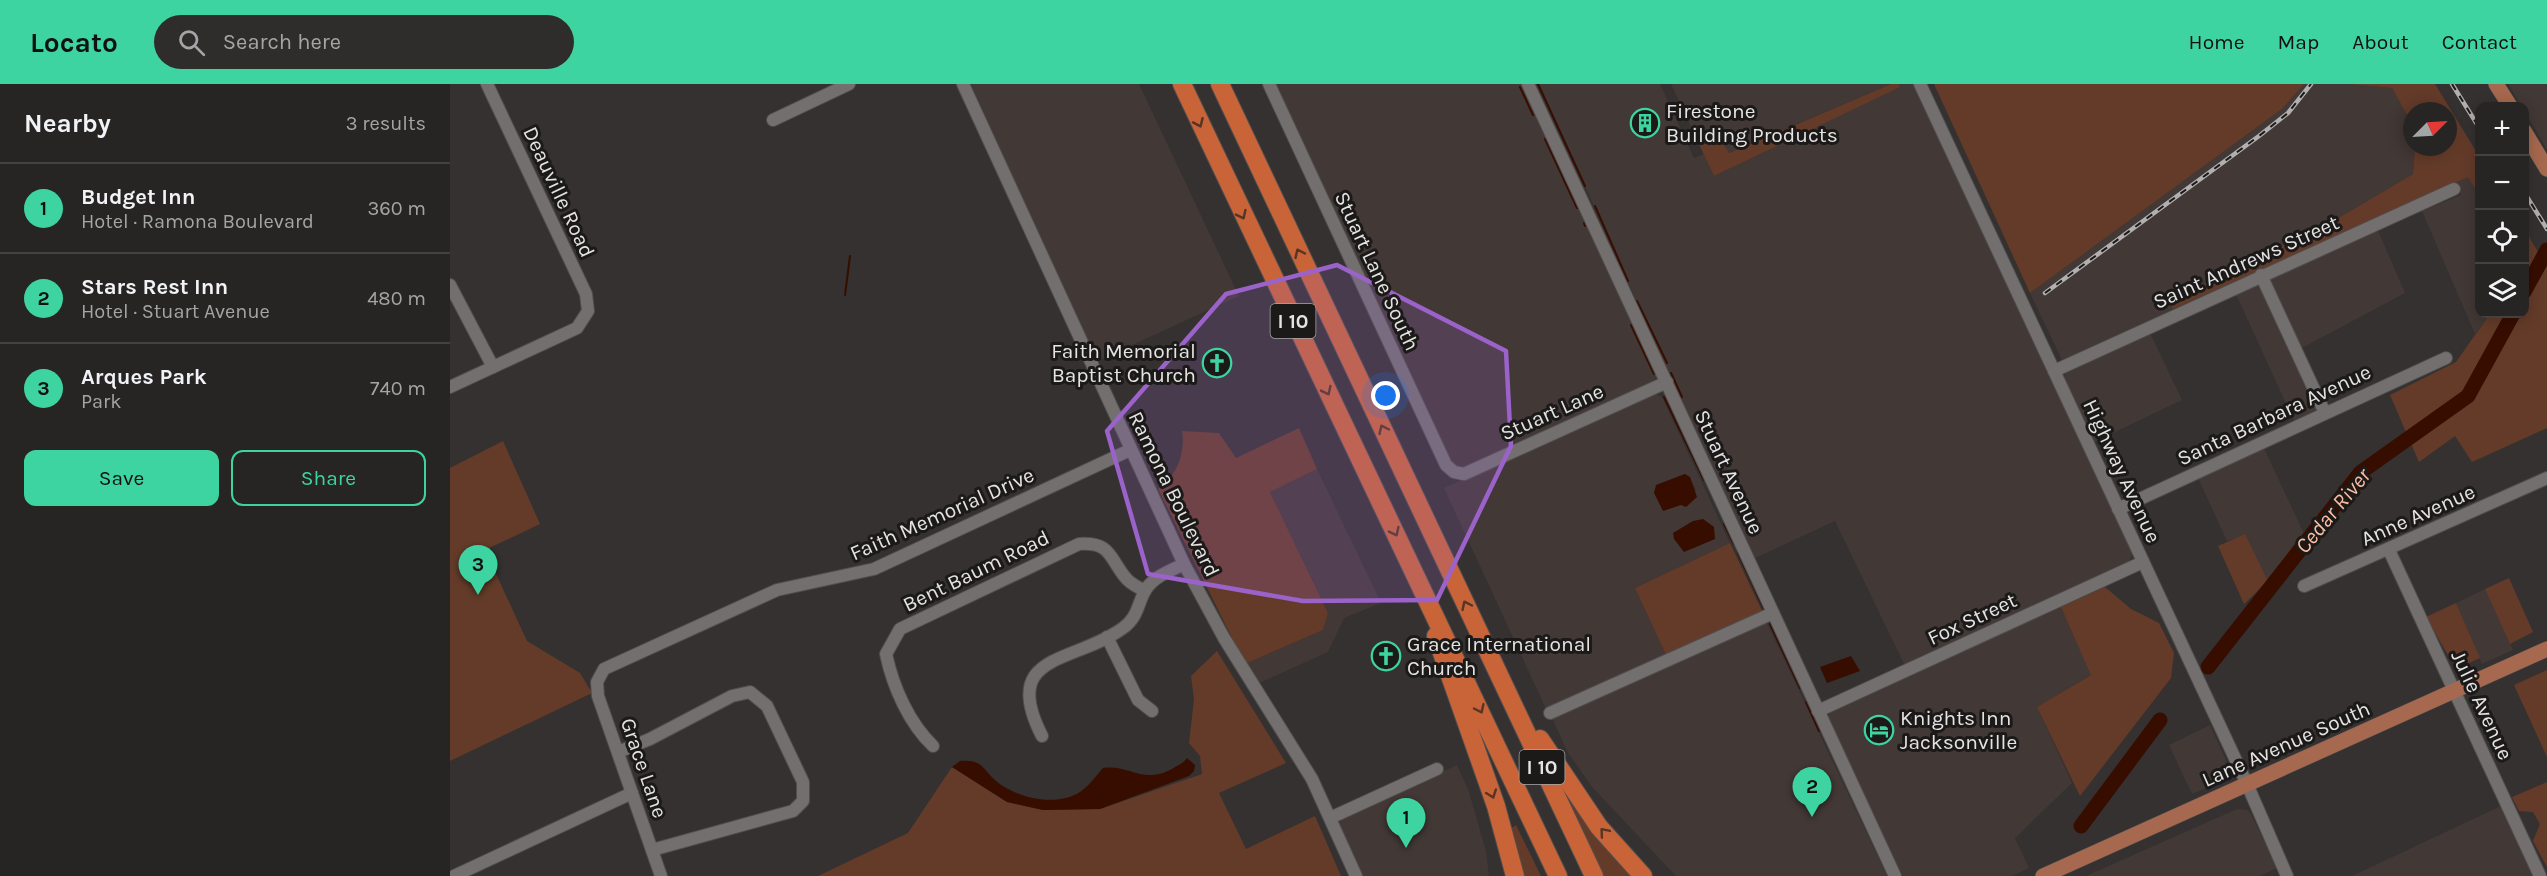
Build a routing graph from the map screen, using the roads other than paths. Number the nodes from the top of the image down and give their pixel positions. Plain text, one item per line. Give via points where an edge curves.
1 (487, 84) edge
2 (849, 84) edge
3 (963, 84) edge
4 (1182, 84) edge
5 (1220, 84) edge
6 (1269, 84) edge
7 (1528, 84) edge
8 (1920, 84) edge
9 (2496, 84) edge
10 (2507, 102) edge
11 (773, 120) dead end
12 (2529, 139) edge
13 (2547, 169) edge
14 (2454, 189) dead end
15 (2261, 275) junction
16 (450, 285) edge
17 (2446, 358) dead end
18 (493, 367) junction
19 (2054, 372) junction
20 (1666, 382) junction
21 (450, 387) edge
22 (2325, 413) junction
23 (1130, 450) junction
24 (1454, 472) joint
25 (2547, 478) edge
26 (2118, 509) junction
27 (2389, 550) junction
28 (2143, 562) junction
29 (1184, 564) junction
30 (2304, 586) dead end
31 (1144, 591) junction
32 (1428, 599) junction
33 (1773, 613) junction
34 (1107, 637) junction
35 (2547, 649) edge
36 (1491, 658) junction
37 (601, 673) joint
38 (2455, 691) junction
39 (1152, 711) dead end
40 (1818, 711) junction
41 (1550, 712) dead end
42 (1042, 736) dead end
43 (933, 746) dead end
44 (618, 752) junction
45 (1437, 769) dead end
46 (2247, 784) junction
47 (632, 793) junction
48 (1330, 818) junction
49 (652, 850) junction
50 (454, 876) edge
51 (662, 876) edge
52 (1356, 876) edge
53 (1515, 876) edge
54 (1558, 876) edge
55 (1594, 876) edge
56 (1643, 876) edge
57 (1895, 876) edge
58 (2043, 876) edge
59 (2287, 876) edge
60 (2540, 876) edge

1 - 18 street, Deauville Road via 588,304 585,318 577,328
2 - 11 street
3 - 23 street, Ramona Boulevard
4 -> 32 highway, I 10
36 -> 5 highway, I 10
6 - 24 street, Stuart Lane South via 1446,465
7 - 20 street, Stuart Avenue
8 - 19 street, Highway Avenue
9 - 10 main road
12 - 13 main road
14 - 15 street, Saint Andrews Street
15 - 19 street, Saint Andrews Street
15 - 22 street
16 - 18 street
17 - 22 street, Santa Barbara Avenue
18 - 21 street
19 - 26 street, Highway Avenue
20 - 24 street, Stuart Lane via 1464,474
20 - 33 street, Stuart Avenue
22 - 26 street, Santa Barbara Avenue
23 - 29 street, Ramona Boulevard
23 - 37 street, Faith Memorial Drive via 899,558 849,576 777,590 608,666
25 - 27 street, Anne Avenue
26 - 28 street, Highway Avenue
27 - 30 street, Anne Avenue
27 - 38 street, Julie Avenue
28 - 40 street, Fox Street
28 - 46 street, Highway Avenue
29 - 31 street via 1159,576
29 - 48 street, Ramona Boulevard via 1240,664 1300,758
31 - 34 street via 1134,617
31 - 43 street, Bent Baum Road via 1126,580 1116,559 1103,547 1079,544 900,630 886,654 890,672 918,732
32 -> 53 highway via 1438,647 1496,806
32 -> 54 highway, I 10
33 - 40 street, Stuart Avenue
33 - 41 street
34 - 39 street via 1138,700
34 - 42 street via 1047,665 1035,675 1028,687 1028,702
35 - 38 main road, Lane Avenue South
36 - 55 highway, I 10
56 -> 36 highway via 1573,792
37 - 44 street, Grace Lane via 598,696
38 - 46 main road, Lane Avenue South
38 - 60 street, Julie Avenue
40 - 57 street, Stuart Avenue
44 - 47 street, Grace Lane
44 - 49 street via 732,696 750,692 767,706 803,782 802,801 793,811
45 - 48 street
46 - 58 main road, Lane Avenue South
46 - 59 street, Highway Avenue
47 - 49 street, Grace Lane
47 - 50 street
48 - 52 street, Ramona Boulevard
49 - 51 street, Grace Lane

